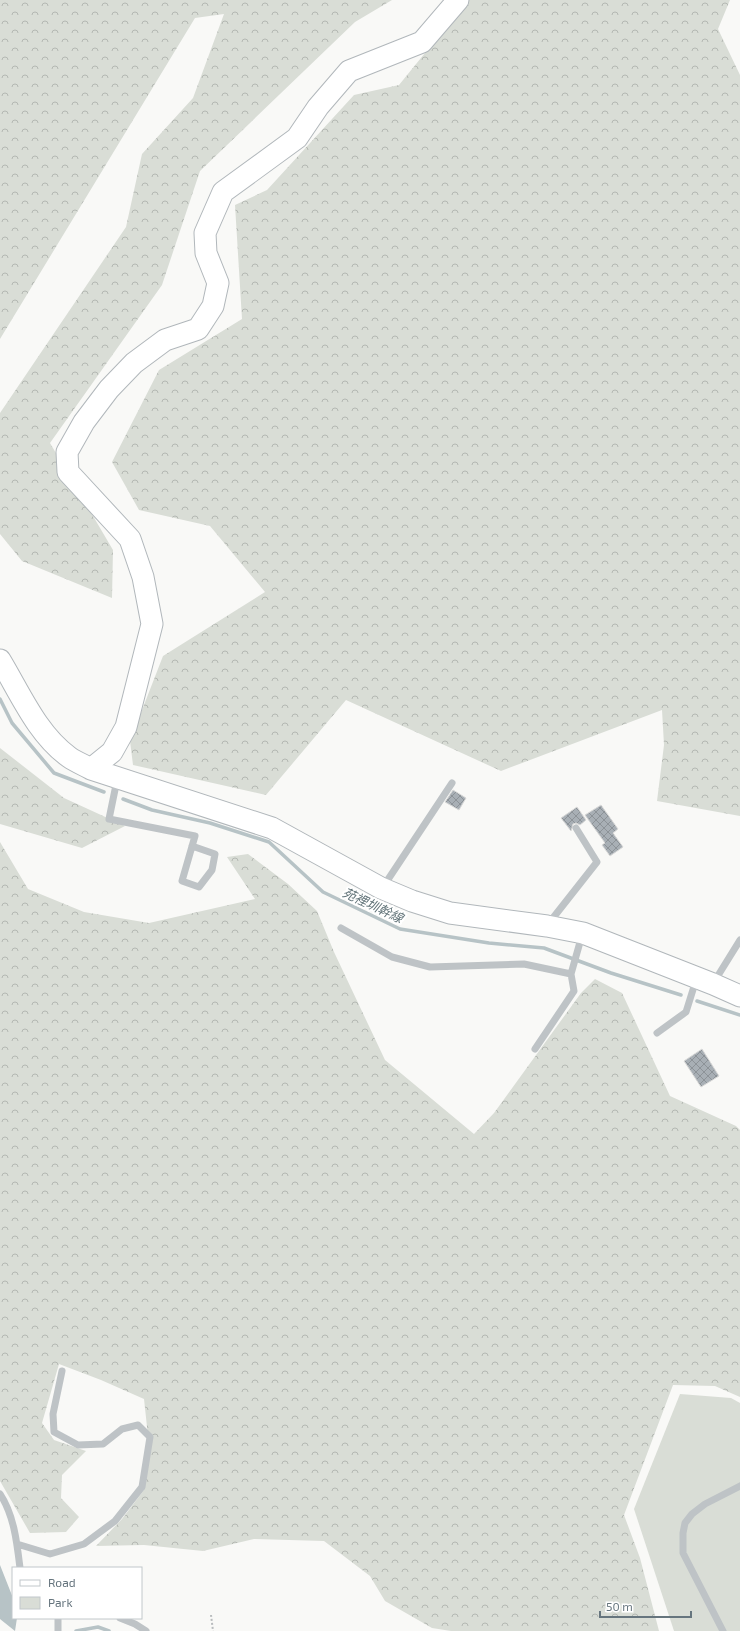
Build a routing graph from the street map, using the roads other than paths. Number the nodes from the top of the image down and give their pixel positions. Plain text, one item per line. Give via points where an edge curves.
1 (458, 0) edge
2 (0, 660) edge
3 (91, 769) junction
4 (117, 778) junction
5 (452, 783) dead end
6 (576, 828) dead end
7 (192, 846) junction
8 (381, 888) junction
9 (547, 926) junction
10 (341, 928) dead end
11 (583, 933) junction
12 (740, 940) edge
13 (571, 974) junction
14 (705, 981) junction
15 (740, 996) edge
16 (657, 1032) dead end
17 (535, 1049) dead end
18 (62, 1371) dead end
19 (740, 1486) edge
20 (0, 1494) edge
21 (17, 1544) junction
22 (20, 1567) edge
23 (58, 1619) edge
24 (122, 1619) edge
25 (58, 1631) edge
26 (146, 1631) edge
27 (724, 1631) edge

1 - 3 street via 422,42 349,71 318,107 297,138 223,192 204,233 206,253 218,283 213,306 198,329 165,340 134,363 109,388 84,422 67,452 68,472 130,539 143,577 152,624 126,727 112,752
2 - 3 street via 38,725 53,743 69,757
3 - 4 street
4 - 7 lane via 109,819 195,836
4 - 8 street via 272,828
5 - 8 lane
6 - 9 lane via 597,862
7 - 7 lane via 182,881 200,887 212,870 215,854
8 - 9 street via 450,913
9 - 11 street
10 - 13 lane via 392,957 430,967 524,964
11 - 13 lane
11 - 14 street
12 - 14 lane
13 - 17 lane via 574,991
14 - 15 street
14 - 16 lane via 686,1012
18 - 21 lane via 53,1414 54,1432 78,1445 103,1444 122,1429 138,1425 150,1437 142,1487 115,1521 84,1544 50,1554
19 - 27 lane via 705,1504 692,1514 685,1523 683,1533 683,1553
20 - 21 lane via 8,1506
21 - 22 lane
23 - 25 lane
24 - 26 lane

